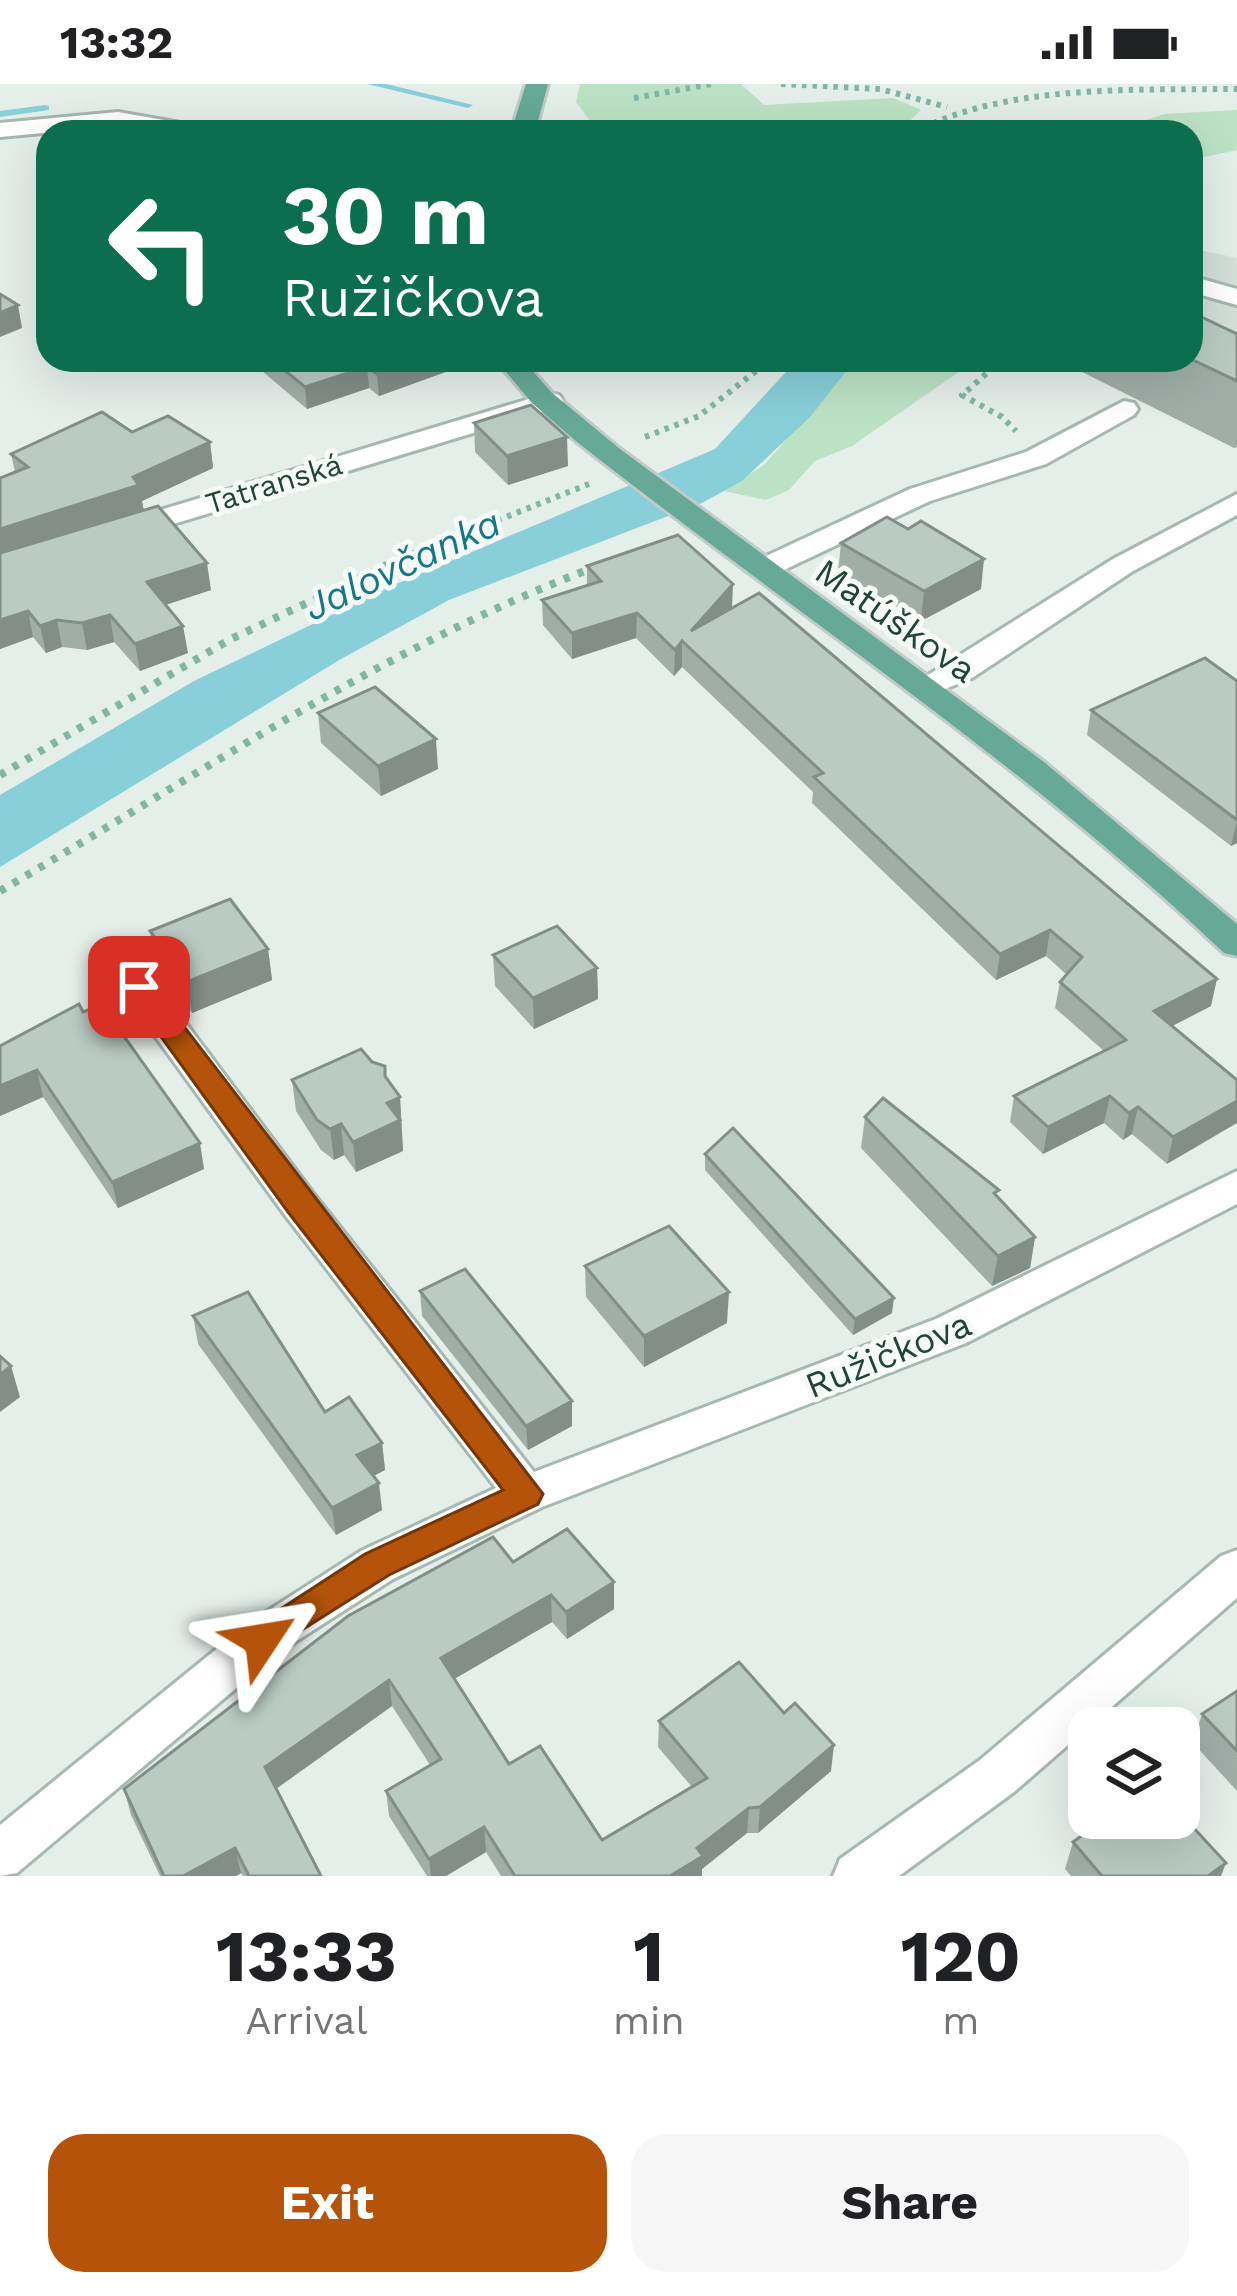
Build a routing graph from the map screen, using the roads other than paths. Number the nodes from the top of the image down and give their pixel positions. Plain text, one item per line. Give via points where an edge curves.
1 (537, 84) edge
2 (50, 120) edge
3 (155, 120) edge
4 (526, 120) edge
5 (36, 123) edge
6 (0, 130) edge
7 (1203, 287) edge
8 (1237, 297) edge
9 (521, 372) edge
10 (549, 401) junction
11 (1124, 409) dead end
12 (1237, 503) edge
13 (88, 541) edge
14 (760, 571) junction
15 (925, 687) junction
16 (1237, 944) edge
17 (139, 987) dead end
18 (1237, 1186) edge
19 (526, 1494) junction
20 (1237, 1570) edge
21 (0, 1856) edge
22 (858, 1876) edge

1 - 4 main road
2 - 3 street via 115,107
5 - 6 street
7 - 8 street
9 - 10 main road, Matúškova
10 - 13 street, Tatranská
10 - 14 main road, Matúškova via 616,465
11 - 14 street via 1046,453 920,495
12 - 15 street
14 - 15 main road, Matúškova
15 - 16 main road, Matúškova via 1057,783
17 - 19 street
18 - 19 street, Ružičkova via 951,1331
19 - 21 street, Ružičkova via 377,1565 262,1640
20 - 22 street via 997,1776

